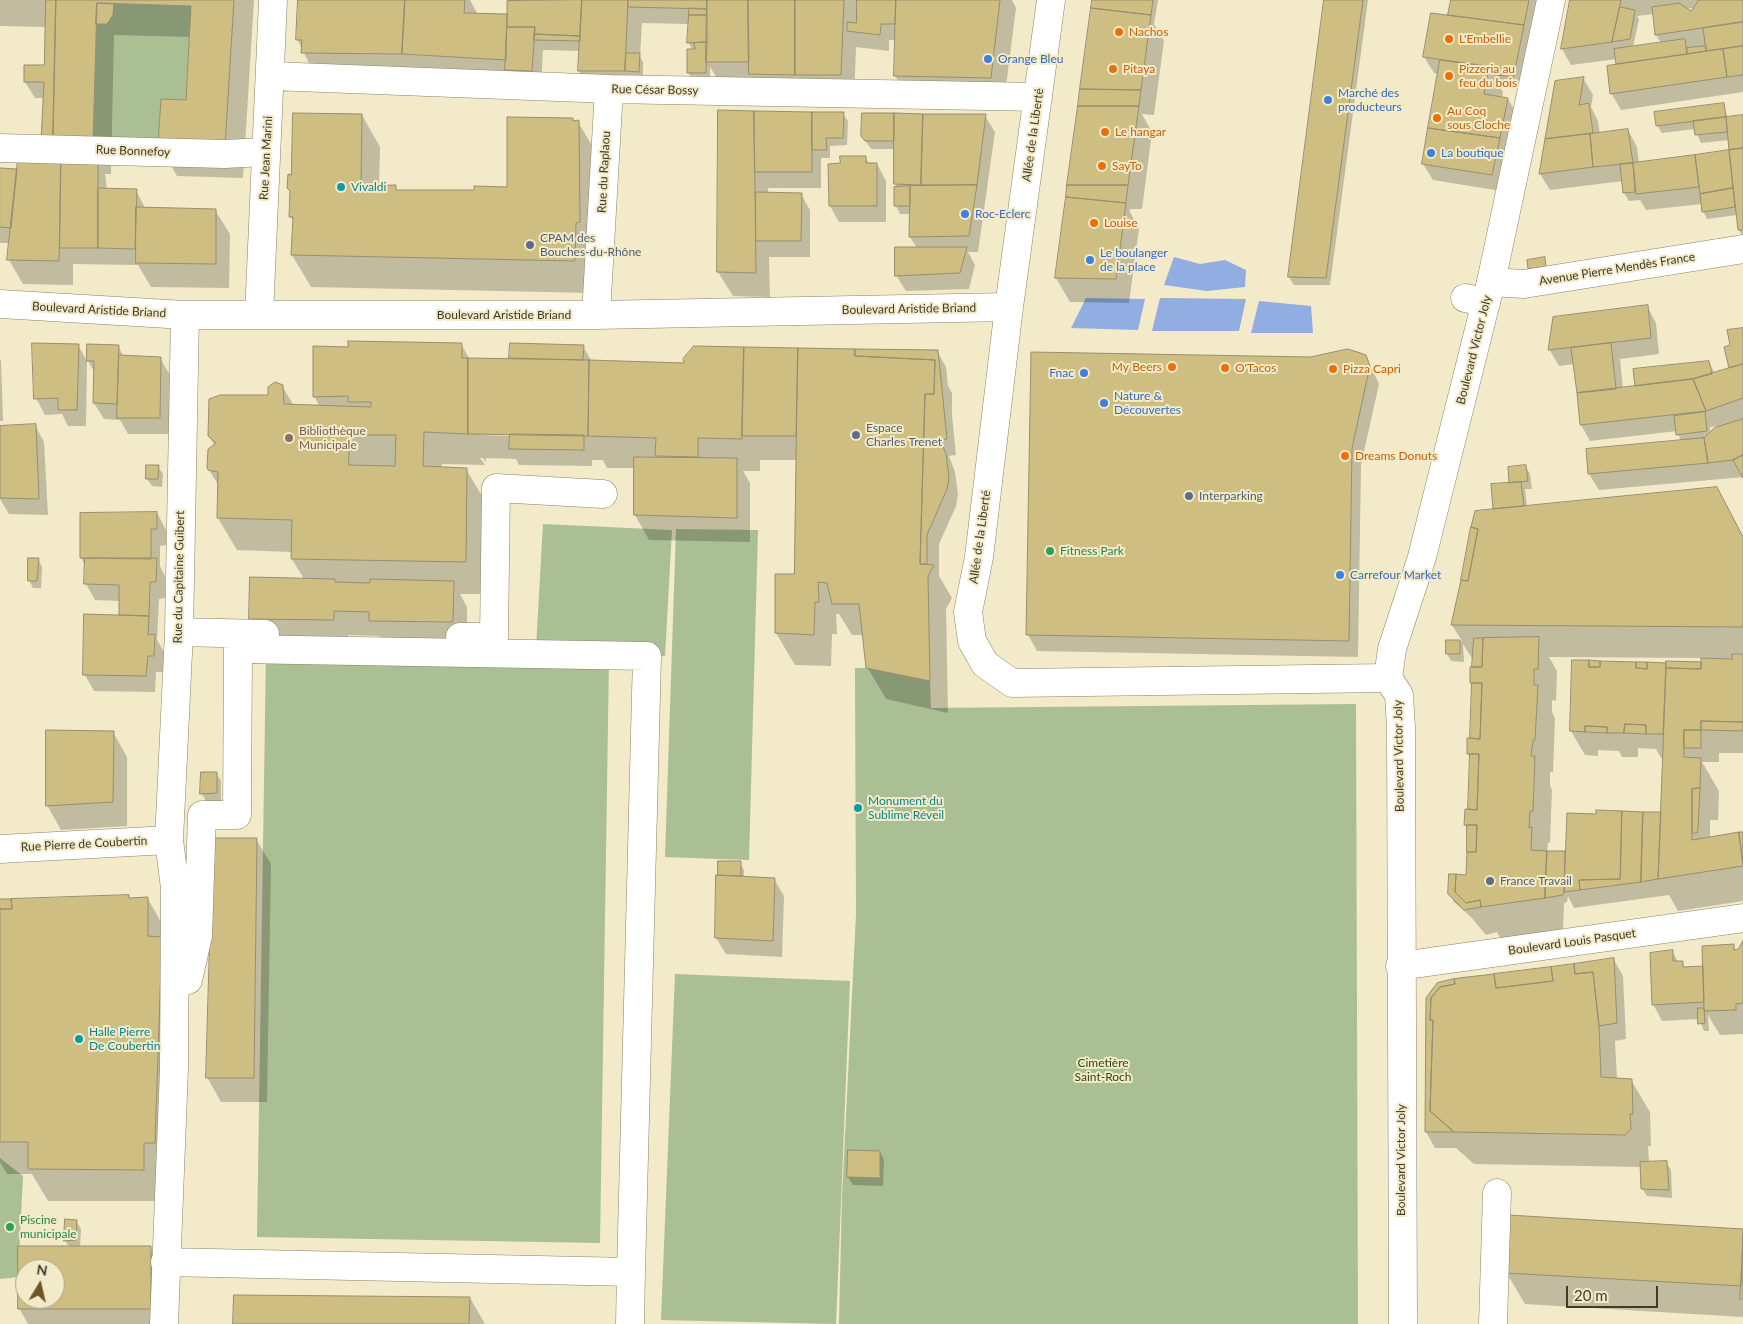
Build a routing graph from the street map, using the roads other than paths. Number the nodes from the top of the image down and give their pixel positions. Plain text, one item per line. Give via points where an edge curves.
1 (273, 0) edge
2 (1051, 0) edge
3 (1551, 0) edge
4 (271, 76) junction
5 (609, 89) junction
6 (1038, 97) junction
7 (0, 148) edge
8 (266, 152) junction
9 (1743, 249) edge
10 (1481, 294) junction
11 (0, 304) edge
12 (1009, 307) junction
13 (184, 315) junction
14 (259, 315) junction
15 (596, 315) junction
16 (603, 494) dead end
17 (179, 632) junction
18 (1388, 678) junction
19 (168, 840) junction
20 (0, 849) edge
21 (1743, 918) edge
22 (1400, 966) junction
23 (188, 980) junction
24 (174, 1069) junction
25 (1497, 1193) dead end
26 (165, 1262) junction
27 (631, 1272) junction
28 (164, 1324) edge
29 (630, 1324) edge
30 (1403, 1324) edge
31 (1493, 1324) edge

1 - 4 street, Rue Jean Marini
2 - 6 street, Allée de la Liberté
3 - 10 street, Boulevard Victor Joly
4 - 5 street, Rue César Bossy
4 - 8 street, Rue Jean Marini
5 - 6 street, Rue César Bossy
5 - 15 street, Rue du Raplaou
6 - 12 street, Allée de la Liberté
7 - 8 street, Rue Bonnefoy via 224,154
8 - 14 street, Rue Jean Marini
9 - 10 street, Avenue Pierre Mendès France via 1524,284
10 - 18 street, Boulevard Victor Joly via 1422,557 1392,649
11 - 13 street, Boulevard Aristide Briand
12 - 15 street, Boulevard Aristide Briand
12 - 18 street, Allée de la Liberté via 979,557 968,612 972,641 985,664 1012,683
13 - 14 street, Boulevard Aristide Briand
13 - 17 street, Rue du Capitaine Guibert
14 - 15 street, Boulevard Aristide Briand
16 - 17 street via 496,488 494,637
17 - 19 street, Rue du Capitaine Guibert
18 - 22 street, Boulevard Victor Joly via 1399,695 1401,728
19 - 20 street, Rue Pierre de Coubertin
19 - 23 street via 190,883
19 - 24 street, Rue du Capitaine Guibert via 175,888
21 - 22 street, Boulevard Louis Pasquet
22 - 30 street, Boulevard Victor Joly
23 - 24 street via 187,1061
23 - 27 street via 198,936 202,815 237,815 238,649 647,656
24 - 26 street, Rue du Capitaine Guibert
25 - 31 street
26 - 27 street
26 - 28 street, Rue du Capitaine Guibert
27 - 29 street

